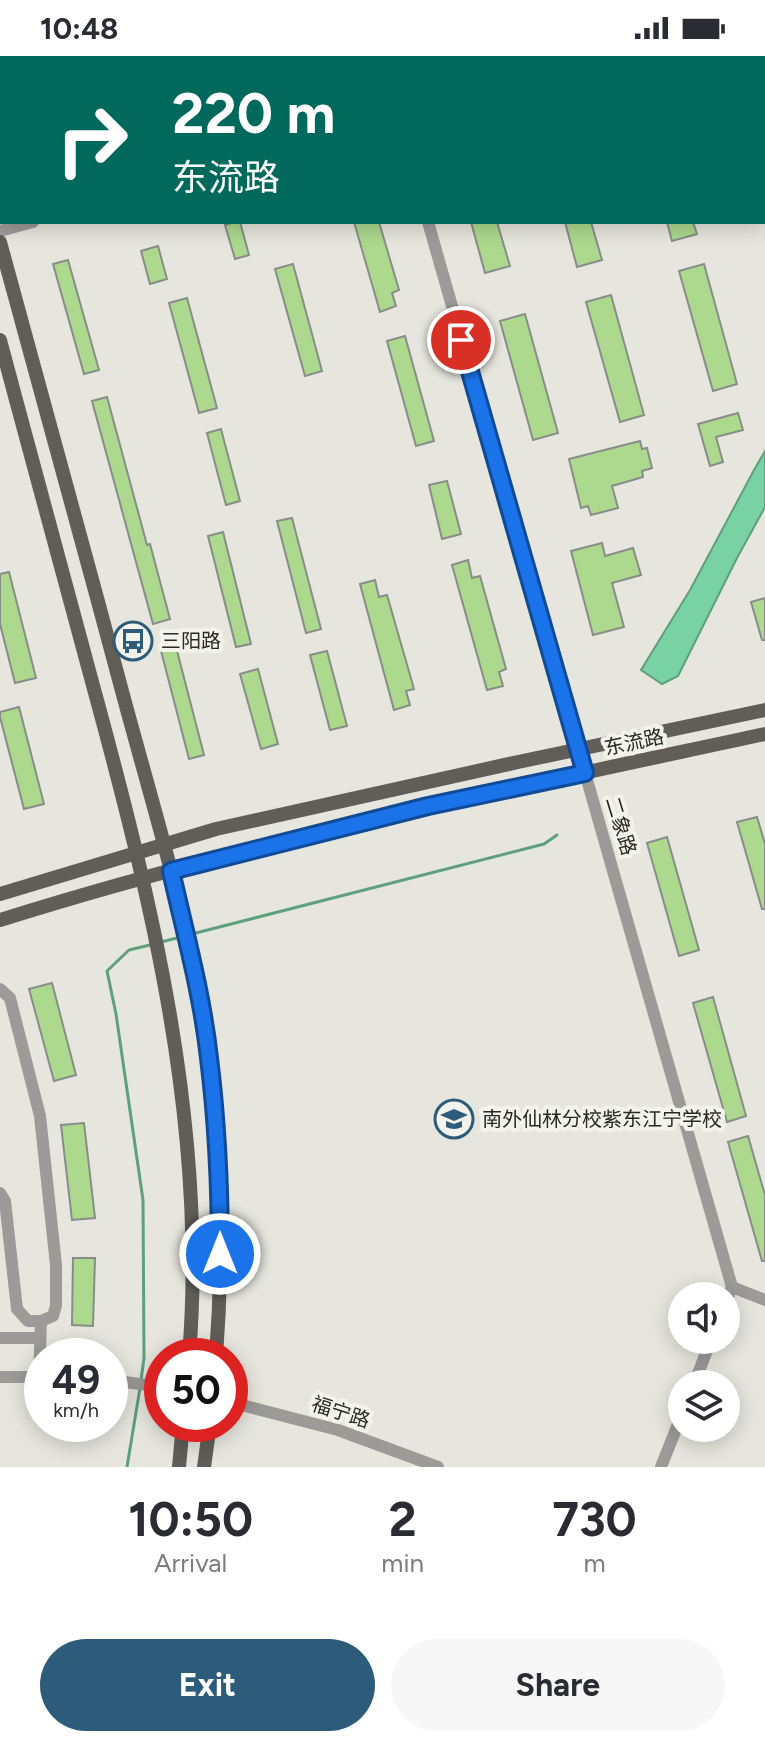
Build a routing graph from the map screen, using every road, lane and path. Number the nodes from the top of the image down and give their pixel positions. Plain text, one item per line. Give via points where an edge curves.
1 (26, 224) edge
2 (429, 224) edge
3 (0, 231) edge
4 (0, 242) edge
5 (0, 340) edge
6 (765, 710) edge
7 (765, 734) edge
8 (578, 749) junction
9 (585, 773) junction
10 (164, 844) junction
11 (135, 853) junction
12 (171, 871) junction
13 (141, 878) junction
14 (0, 894) edge
15 (0, 920) edge
16 (0, 989) edge
17 (0, 1193) edge
18 (731, 1282) edge
19 (191, 1285) junction
20 (740, 1290) edge
21 (220, 1291) junction
22 (765, 1300) edge
23 (41, 1321) junction
24 (0, 1338) edge
25 (24, 1338) edge
26 (40, 1338) edge
27 (190, 1338) edge
28 (217, 1338) edge
29 (0, 1377) edge
30 (24, 1377) edge
31 (248, 1407) edge
32 (181, 1442) edge
33 (207, 1442) edge
34 (671, 1442) edge
35 (179, 1467) edge
36 (204, 1467) edge
37 (438, 1467) edge
38 (661, 1467) edge

1 - 3 street
2 - 8 street, 二象路
4 - 10 main road
5 - 11 main road
6 - 8 main road, 东流路
7 - 9 main road, 东流路
8 - 9 street, 二象路
8 - 10 main road, 东流路
9 - 12 main road, 东流路 via 428,806
9 - 18 street, 二象路
10 - 11 main road, 东流路
10 - 12 main road
11 - 13 main road
11 - 14 main road, 东流路
12 - 13 main road, 东流路
12 - 21 main road via 209,1057
13 - 15 main road, 东流路
13 - 19 main road via 178,1064 191,1198
16 - 23 street via 10,998 40,1116 56,1265 56,1306 53,1316
17 - 23 street via 17,1309 28,1321
19 - 21 main road via 197,1302 206,1305
19 - 27 main road
20 - 22 street
21 - 28 main road
23 - 26 street
24 - 25 street
29 - 30 street
31 - 37 street, 福宁路 via 338,1430
32 - 35 main road
33 - 36 main road
34 - 38 street

